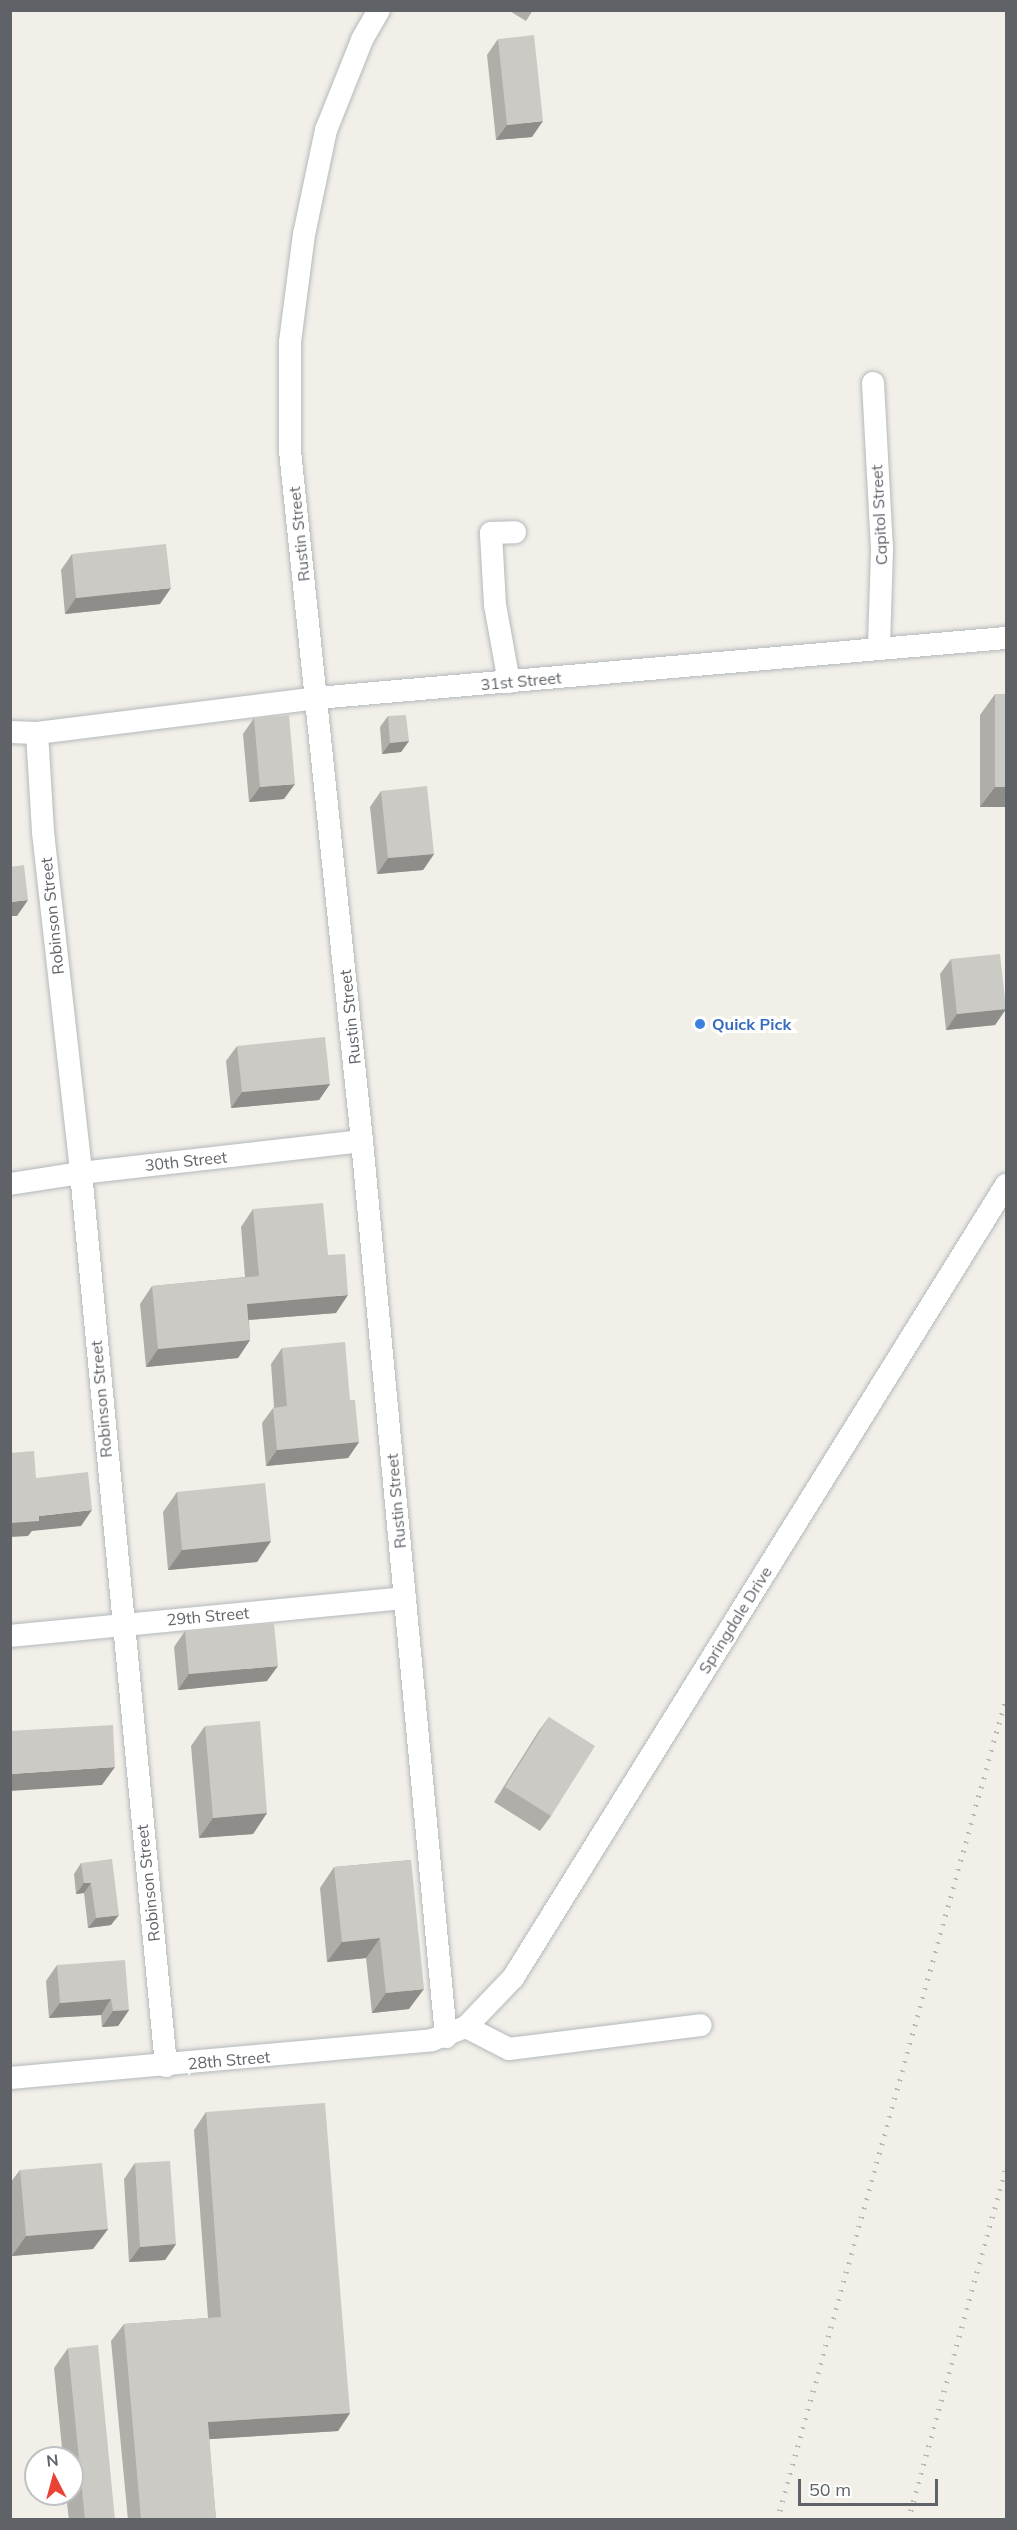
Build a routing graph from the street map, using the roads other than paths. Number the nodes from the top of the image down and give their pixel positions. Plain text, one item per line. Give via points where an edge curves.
1 (379, 10) edge
2 (873, 383) dead end
3 (514, 532) dead end
4 (1006, 638) edge
5 (879, 648) junction
6 (509, 682) junction
7 (317, 698) junction
8 (10, 732) edge
9 (37, 733) junction
10 (362, 1141) junction
11 (81, 1173) junction
12 (10, 1184) edge
13 (1006, 1185) edge
14 (405, 1598) junction
15 (122, 1625) junction
16 (10, 1636) edge
17 (701, 2025) dead end
18 (456, 2032) junction
19 (166, 2066) junction
20 (10, 2078) edge

1 - 7 street, Rustin Street via 362,40 326,129 304,234 290,342 290,450
2 - 5 street, Capitol Street via 882,550
3 - 6 street via 491,532 495,605
4 - 5 street, 31st Street
5 - 6 street, 31st Street
6 - 7 street, 31st Street
7 - 9 street, 31st Street
7 - 10 street, Rustin Street
8 - 9 street, 31st Street
9 - 11 street, Robinson Street via 43,832
10 - 11 street, 30th Street
10 - 14 street, Rustin Street
11 - 12 street, 30th Street
11 - 15 street, Robinson Street
13 - 18 street, Springdale Drive via 513,1977
14 - 15 street, 29th Street
14 - 18 street, Rustin Street
15 - 16 street, 29th Street
15 - 19 street, Robinson Street
17 - 18 street via 509,2049
18 - 19 street, 28th Street
19 - 20 street, 28th Street

